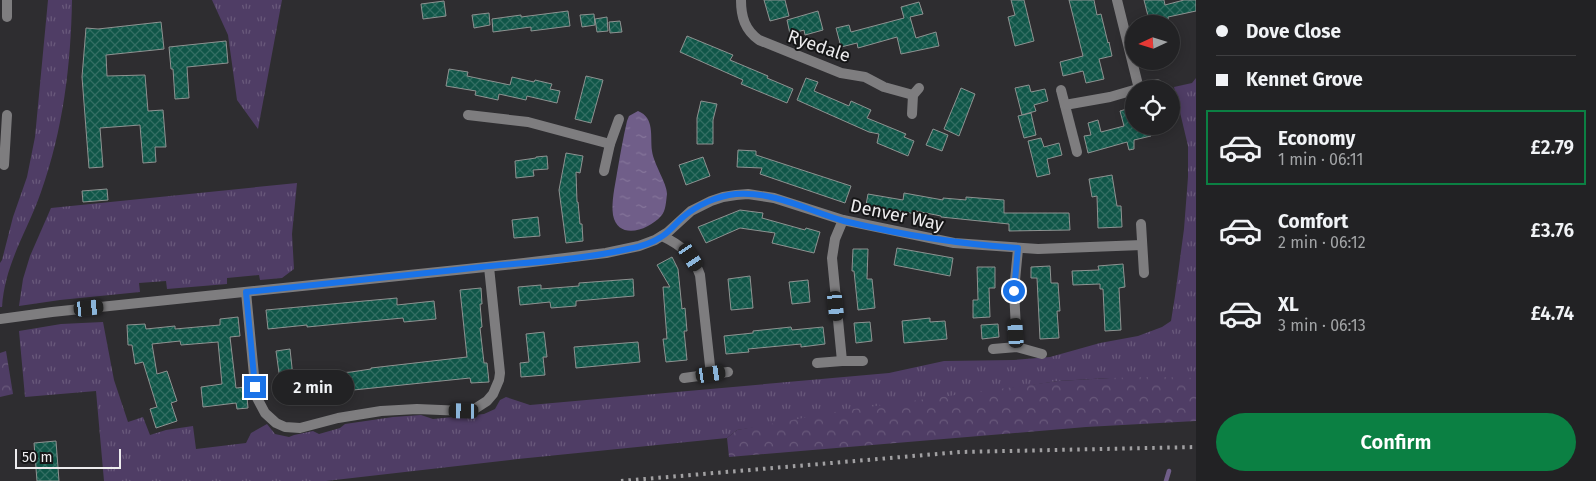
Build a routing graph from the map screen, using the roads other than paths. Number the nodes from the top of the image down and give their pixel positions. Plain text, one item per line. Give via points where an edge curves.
1 (7, 0) edge
2 (741, 0) edge
3 (1117, 0) edge
4 (7, 16) dead end
5 (1137, 80) edge
6 (1061, 90) dead end
7 (1125, 92) edge
8 (1065, 106) junction
9 (912, 114) dead end
10 (7, 115) dead end
11 (468, 115) dead end
12 (619, 119) dead end
13 (3, 141) edge
14 (610, 144) junction
15 (1077, 152) dead end
16 (4, 165) dead end
17 (604, 171) dead end
18 (843, 220) junction
19 (1141, 224) dead end
20 (662, 236) junction
21 (1142, 245) junction
22 (1018, 248) junction
23 (488, 267) junction
24 (1144, 273) dead end
25 (246, 292) junction
26 (0, 319) edge
27 (1017, 346) junction
28 (993, 349) dead end
29 (1042, 354) dead end
30 (842, 361) junction
31 (863, 361) dead end
32 (817, 363) dead end
33 (728, 372) dead end
34 (711, 374) junction
35 (684, 378) dead end

1 - 4 street
2 - 9 street, Ryedale via 744,23 759,40 841,73 865,77 884,87 916,91
3 - 5 street
6 - 8 street
7 - 8 street
8 - 15 street
10 - 13 street
11 - 14 street via 528,122
12 - 14 street
13 - 16 street
14 - 17 street
18 - 20 street, Denver Way via 774,198 736,194 690,211
18 - 22 street, Denver Way via 954,243
18 - 30 street via 832,258
19 - 21 street
20 - 23 street, Denver Way via 639,246 606,253
20 - 34 street via 686,251 700,274
21 - 22 street, Denver Way
21 - 24 street
22 - 27 street via 1014,291
23 - 25 street, Denver Way
23 - 25 street via 500,373 496,389 480,407 464,411 381,411 300,428 276,423 265,414 256,396
25 - 26 street, Denver Way
27 - 28 street
27 - 29 street
30 - 31 street
30 - 32 street
33 - 34 street
34 - 35 street

